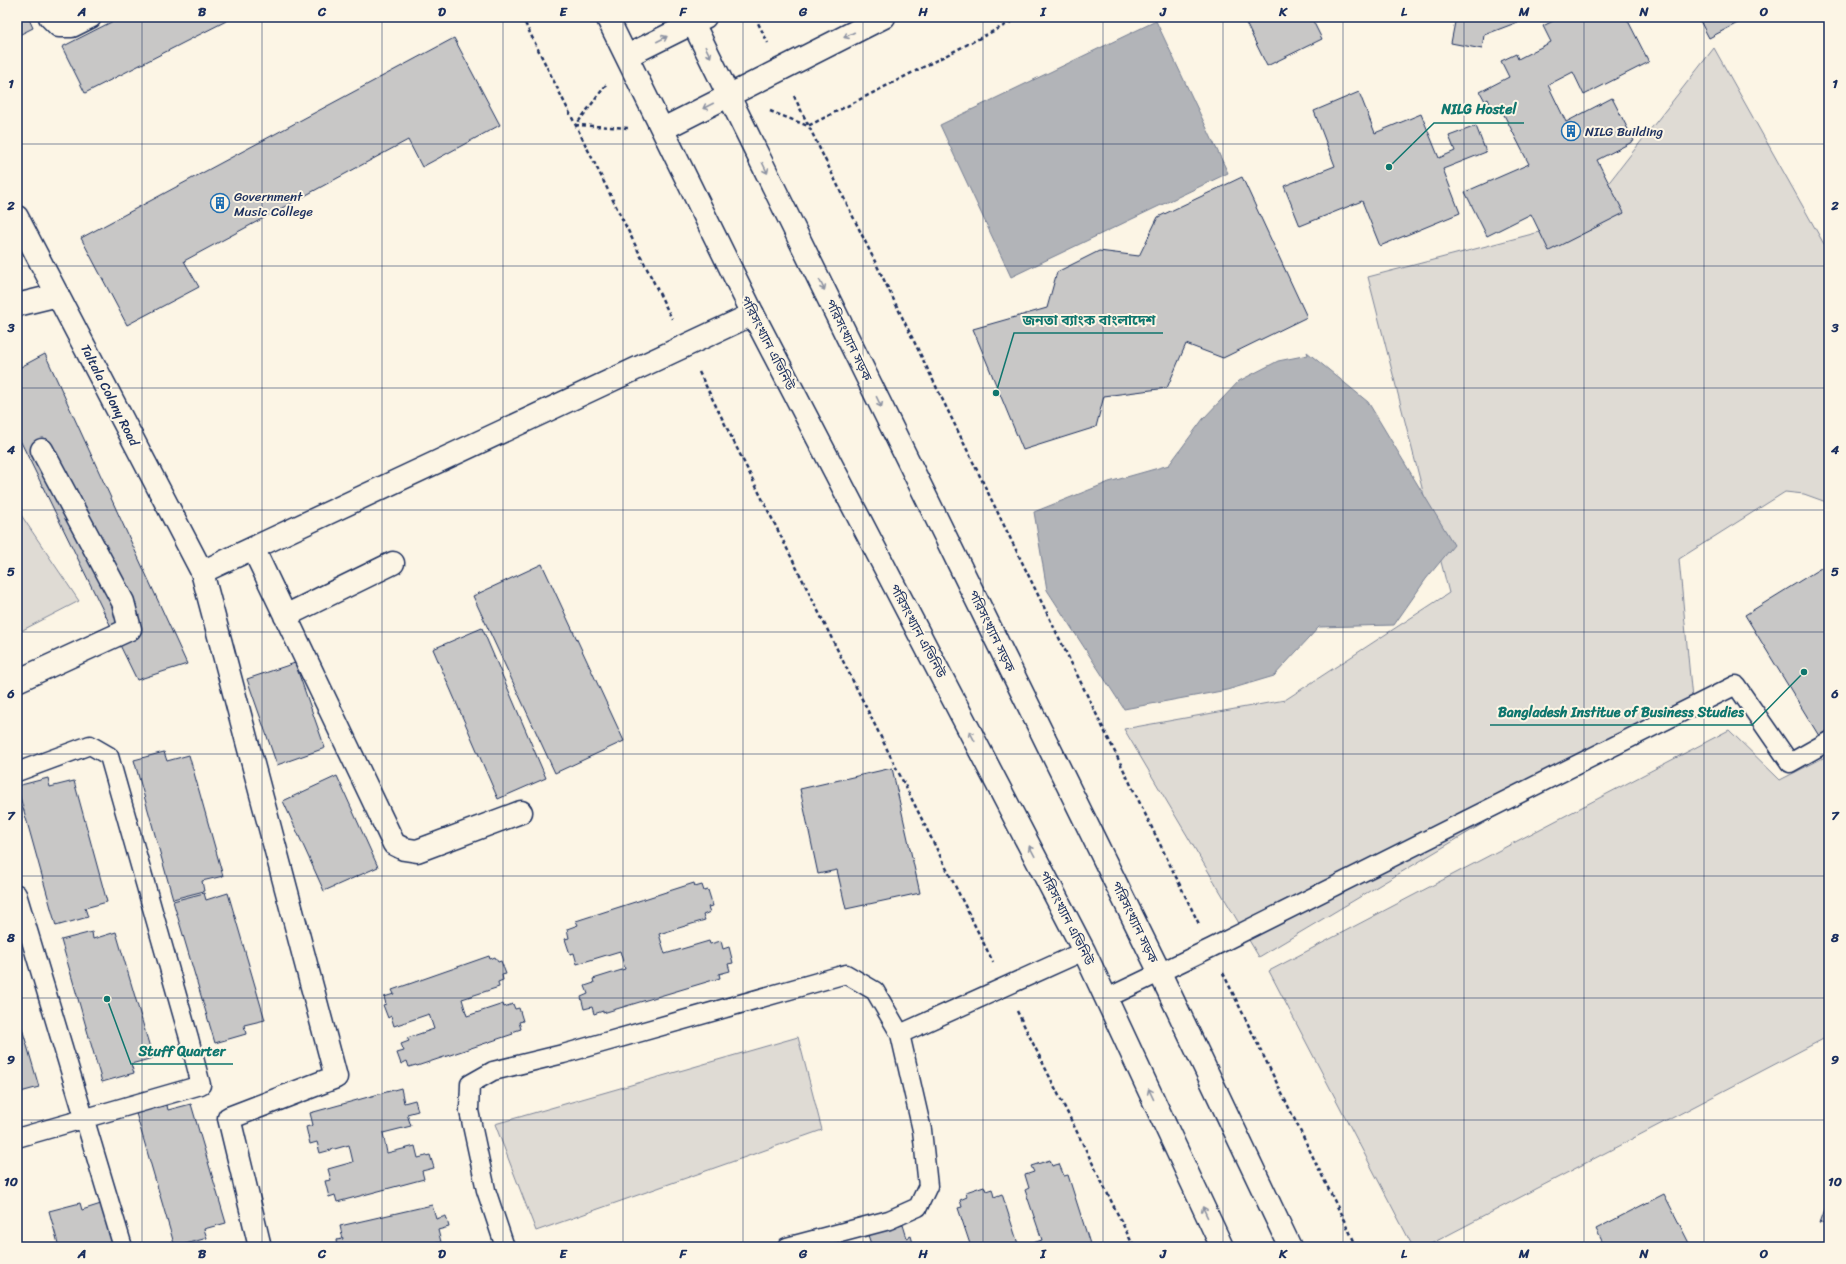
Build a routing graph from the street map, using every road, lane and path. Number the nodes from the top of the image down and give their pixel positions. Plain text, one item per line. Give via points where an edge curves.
1 (50, 17) edge
2 (90, 17) edge
3 (522, 17) edge
4 (607, 17) edge
5 (755, 17) edge
6 (884, 17) edge
7 (1021, 17) edge
8 (696, 19) edge
9 (627, 56) junction
10 (781, 70) junction
11 (730, 95) junction
12 (576, 125) junction
13 (808, 126) junction
14 (663, 130) junction
15 (17, 217) edge
16 (58, 295) junction
17 (17, 305) edge
18 (753, 314) junction
19 (685, 345) junction
20 (42, 450) dead end
21 (253, 548) junction
22 (393, 563) dead end
23 (202, 572) junction
24 (285, 616) junction
25 (17, 681) edge
26 (1829, 741) edge
27 (17, 772) edge
28 (521, 812) dead end
29 (17, 894) edge
30 (1211, 948) junction
31 (1084, 951) junction
32 (1160, 974) junction
33 (1005, 987) junction
34 (1107, 998) junction
35 (900, 1034) junction
36 (84, 1119) junction
37 (17, 1138) edge
38 (123, 1247) edge
39 (260, 1247) edge
40 (505, 1247) edge
41 (787, 1247) edge
42 (1134, 1247) edge
43 (1222, 1247) edge
44 (1290, 1247) edge
45 (1357, 1247) edge

1 - 2 street via 59,26 72,26
3 - 12 path
4 - 9 street, পরিসংখ্যান এভিনিউ
5 - 10 path
6 -> 10 street
7 - 13 path
9 -> 8 street
8 -> 11 street, পরিসংখ্যান সড়ক
9 - 12 path
9 - 14 street, পরিসংখ্যান এভিনিউ
10 - 11 street
10 - 13 path
11 - 13 path
11 -> 14 street
11 -> 32 street, পরিসংখ্যান সড়ক
12 - 14 path
12 - 19 path
13 - 30 path
14 - 18 street, পরিসংখ্যান এভিনিউ
15 - 16 street, Taltala Colony Road
16 - 17 street
16 - 23 street, Taltala Colony Road
18 - 19 street
31 -> 18 street, পরিসংখ্যান এভিনিউ
19 - 21 street
19 - 33 path
20 - 25 street via 122,602 130,629
21 - 23 street
21 - 24 street
22 - 24 street
23 - 39 street, Taltala Colony Road via 336,1077 229,1118
24 - 28 street via 394,844 417,851
26 - 30 lane via 1790,763 1736,685
27 - 36 lane via 90,746 108,756 201,1085
29 - 36 lane
30 - 32 lane
30 - 45 path
31 - 33 lane
31 - 34 street, পরিসংখ্যান এভিনিউ
32 - 34 lane
32 - 44 street, পরিসংখ্যান সড়ক
33 - 35 lane
33 - 42 path
43 -> 34 street, পরিসংখ্যান এভিনিউ
35 - 40 lane via 875,991 846,974 563,1054 493,1071 470,1084 469,1112 486,1190
35 - 41 lane via 922,1130 928,1186 918,1207 889,1220
36 - 37 lane
36 - 38 lane

